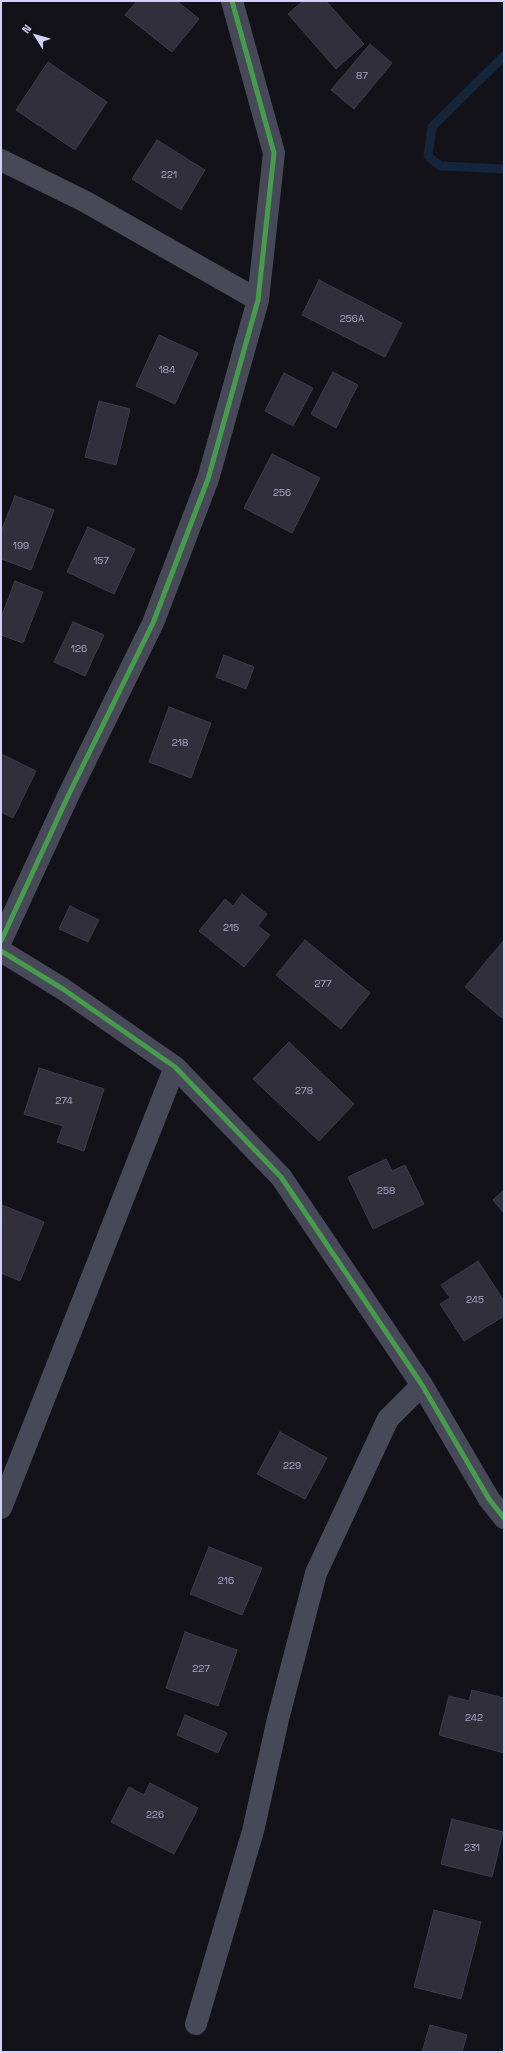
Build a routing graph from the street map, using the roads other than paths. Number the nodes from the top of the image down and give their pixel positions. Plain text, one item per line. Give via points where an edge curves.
1 (232, 1) edge
2 (1, 160) edge
3 (258, 300) junction
4 (1, 941) edge
5 (1, 951) edge
6 (175, 1067) junction
7 (422, 1385) junction
8 (1, 1508) edge
9 (504, 1518) edge
10 (196, 2024) dead end

1 - 3 street via 274,152
2 - 3 street via 86,202
3 - 4 street via 208,479 153,623 69,794
5 - 6 street via 63,989
6 - 7 street via 281,1177
6 - 8 street
7 - 9 street via 489,1498
7 - 10 street via 388,1419 316,1573 278,1719 253,1831

